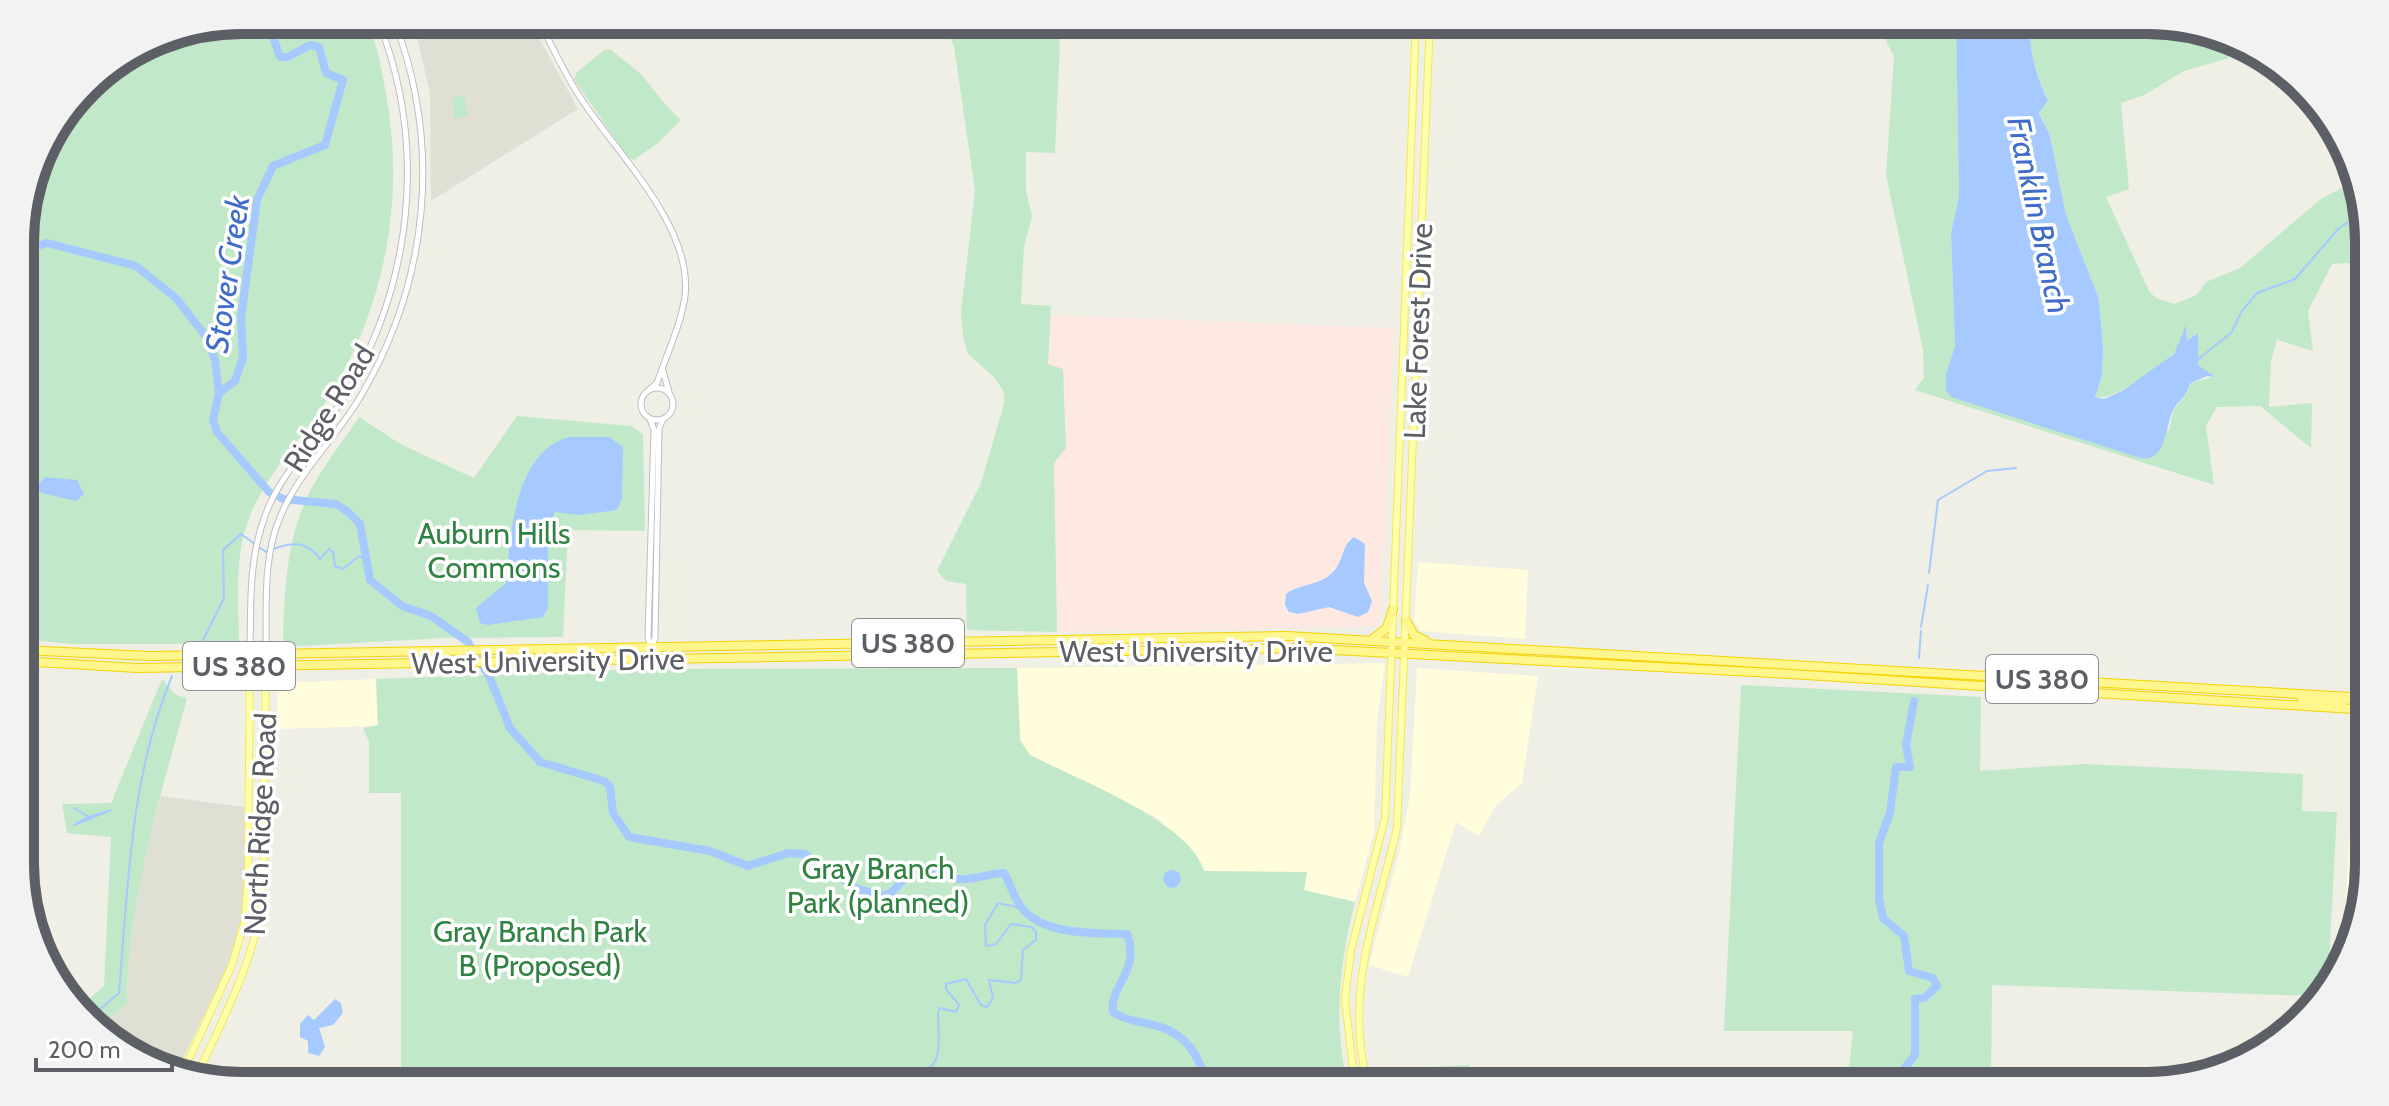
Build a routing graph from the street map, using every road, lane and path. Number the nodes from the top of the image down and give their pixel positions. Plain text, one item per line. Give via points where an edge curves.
1 (383, 34) edge
2 (399, 34) edge
3 (547, 34) edge
4 (1415, 34) edge
5 (1429, 34) edge
6 (405, 226) junction
7 (420, 228) junction
8 (663, 366) junction
9 (650, 389) junction
10 (669, 392) junction
11 (650, 419) junction
12 (663, 419) junction
13 (1393, 609) junction
14 (1406, 621) junction
15 (1373, 639) junction
16 (1092, 640) junction
17 (1392, 641) junction
18 (1406, 641) junction
19 (1430, 643) junction
20 (651, 647) junction
21 (1514, 648) junction
22 (1001, 652) junction
23 (1392, 652) junction
24 (34, 653) edge
25 (1405, 653) junction
26 (250, 654) junction
27 (266, 654) junction
28 (651, 659) junction
29 (1513, 659) junction
30 (34, 662) edge
31 (250, 666) junction
32 (266, 666) junction
33 (2182, 687) junction
34 (2352, 697) junction
35 (2355, 697) edge
36 (2179, 698) junction
37 (2244, 702) junction
38 (2355, 709) edge
39 (1387, 769) junction
40 (1400, 770) junction
41 (249, 786) junction
42 (264, 786) junction
43 (1372, 874) junction
44 (1384, 877) junction
45 (245, 920) junction
46 (259, 923) junction
47 (187, 1064) edge
48 (200, 1068) edge
49 (1353, 1072) edge
50 (1365, 1072) edge

1 - 6 street, Ridge Road via 403,115
2 - 7 street, Ridge Road via 422,129
3 - 8 street via 581,98 655,203 678,246 685,295
4 - 13 main road, Lake Forest Drive
5 - 14 main road, Lake Forest Drive
6 - 7 street
6 - 26 street, Ridge Road via 398,267 370,348 341,402 268,507 252,565
7 - 27 street, Ridge Road via 413,271 390,342 354,407 281,514 268,568
8 - 9 street
8 - 10 street
9 - 10 street
9 - 11 street via 641,404
10 - 12 street via 674,407
11 - 12 street
11 - 20 street
12 - 20 street
13 - 15 highway via 1387,628
13 - 17 main road, Lake Forest Drive
14 - 18 main road, Lake Forest Drive
14 - 19 highway via 1414,635
15 - 16 highway, West University Drive / US 380
15 - 17 highway, West University Drive / US 380
16 - 20 highway, West University Drive / US 380
16 - 22 highway via 1085,647
17 - 18 highway, West University Drive / US 380
17 - 23 main road, Lake Forest Drive
18 - 19 highway, West University Drive / US 380
18 - 25 main road, Lake Forest Drive
19 - 21 highway, West University Drive / US 380
20 - 27 highway, West University Drive / US 380
20 - 28 highway
21 - 29 highway
21 - 33 highway, West University Drive / US 380
22 - 23 highway, West University Drive / US 380
22 - 28 highway, West University Drive / US 380
23 - 25 highway, West University Drive / US 380
23 - 39 main road, Lake Forest Drive
24 - 26 highway, West University Drive / US 380
25 - 29 highway, West University Drive / US 380
25 - 40 main road, Lake Forest Drive
26 - 27 highway, West University Drive / US 380
26 - 31 main road, North Ridge Road
27 - 32 main road, North Ridge Road
28 - 32 highway, West University Drive / US 380
29 - 36 highway, West University Drive / US 380
30 - 31 highway, West University Drive / US 380 via 117,668
31 - 32 highway, West University Drive / US 380
31 - 41 main road, North Ridge Road
32 - 42 main road, North Ridge Road
33 - 34 highway, West University Drive / US 380
33 - 36 highway
34 - 35 highway, West University Drive / US 380
34 - 37 highway via 2342,702
36 - 37 highway, West University Drive / US 380
37 - 38 highway, West University Drive / US 380
39 - 40 main road
39 - 43 main road, Lake Forest Drive via 1385,818
40 - 44 main road, Lake Forest Drive via 1397,828
41 - 42 main road
41 - 45 main road, North Ridge Road
42 - 46 main road, North Ridge Road
43 - 44 main road
43 - 49 main road, Lake Forest Drive via 1351,950 1345,999
44 - 50 main road, Lake Forest Drive via 1364,950 1357,1001
45 - 46 main road
45 - 47 main road, North Ridge Road via 232,965
46 - 48 main road, North Ridge Road via 248,965

